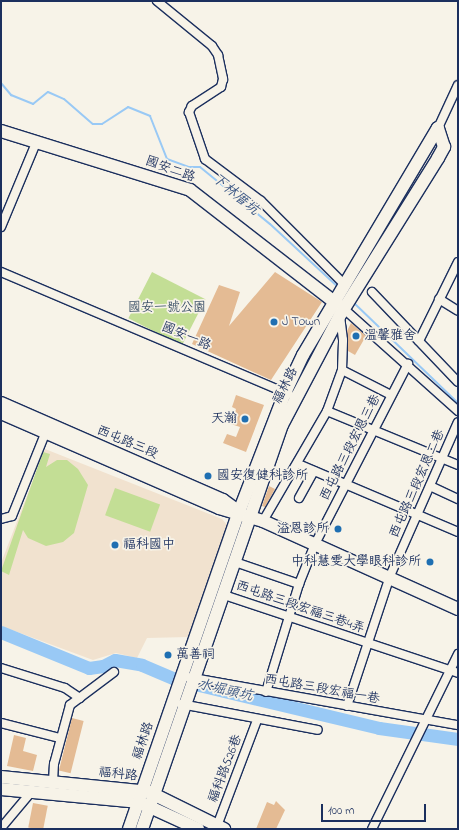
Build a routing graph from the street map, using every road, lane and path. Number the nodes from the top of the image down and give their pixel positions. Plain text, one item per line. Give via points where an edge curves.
1 (157, 1) edge
2 (458, 85) edge
3 (438, 128) joint
4 (1, 131) edge
5 (36, 143) junction
6 (1, 227) edge
7 (458, 262) edge
8 (1, 272) edge
9 (372, 292) dead end
10 (344, 298) junction
11 (440, 299) junction
12 (458, 311) edge
13 (419, 341) junction
14 (408, 364) junction
15 (342, 370) junction
16 (458, 382) edge
17 (290, 395) junction
18 (391, 395) junction
19 (1, 403) edge
20 (327, 410) junction
21 (458, 411) edge
22 (1, 413) edge
23 (458, 422) edge
24 (47, 428) junction
25 (374, 429) junction
26 (442, 458) junction
27 (298, 464) junction
28 (458, 466) edge
29 (314, 471) junction
30 (346, 484) junction
31 (430, 486) junction
32 (299, 498) dead end
33 (458, 499) edge
34 (245, 515) junction
35 (418, 516) junction
36 (1, 519) edge
37 (263, 521) junction
38 (458, 532) edge
39 (315, 544) junction
40 (235, 562) junction
41 (390, 576) junction
42 (299, 584) junction
43 (224, 595) junction
44 (458, 609) edge
45 (290, 618) junction
46 (368, 644) junction
47 (458, 654) edge
48 (1, 668) edge
49 (454, 671) edge
50 (114, 672) dead end
51 (187, 682) junction
52 (266, 692) junction
53 (80, 698) junction
54 (173, 703) junction
55 (186, 705) junction
56 (346, 706) junction
57 (257, 720) junction
58 (427, 722) junction
59 (1, 723) edge
60 (458, 725) edge
61 (318, 730) dead end
62 (60, 738) junction
63 (1, 777) edge
64 (53, 782) junction
65 (1, 789) edge
66 (32, 791) junction
67 (146, 798) junction
68 (221, 827) edge
69 (1, 828) edge
70 (375, 828) edge
71 (129, 829) edge
72 (142, 829) edge
73 (198, 829) edge

1 - 10 street via 212,46 218,55 223,79 221,86 192,106 188,112 205,159 261,201
2 - 3 street, 福林路
3 - 10 street, 福林路
4 - 5 street, 國安二路
5 - 6 street
5 - 10 street, 國安二路 via 190,190
7 - 11 street
8 - 17 street, 國安一路
9 - 13 street
10 - 14 street
10 - 15 street
10 - 17 street, 福林路
11 - 12 street
11 - 13 street
13 - 16 street
14 - 18 street, 西屯路三段宏恩三巷
14 - 21 street
15 - 18 street
15 - 20 street
17 - 34 street, 福林路
18 - 25 street, 西屯路三段宏恩三巷
19 - 24 street, 西屯路三段
20 - 25 street
20 - 27 street
22 - 24 street, 西屯路三段
23 - 26 street, 西屯路三段宏恩二巷
24 - 34 street, 西屯路三段 via 219,508
24 - 36 street via 12,516
25 - 26 street
25 - 30 street, 西屯路三段宏恩三巷
26 - 28 street
26 - 31 street, 西屯路三段宏恩二巷
27 - 29 street
27 - 37 street
29 - 30 street
29 - 32 street
30 - 35 street
30 - 39 street, 西屯路三段宏恩三巷
31 - 33 street
31 - 35 street, 西屯路三段宏恩二巷
34 - 37 street, 西屯路三段
34 - 40 street, 福林路
34 - 51 street, 福林路
35 - 38 street
35 - 41 street, 西屯路三段宏恩二巷
37 - 39 street, 西屯路三段
39 - 41 street, 西屯路三段
39 - 42 street, 西屯路三段宏恩三巷
40 - 42 street
40 - 43 street, 福林路
41 - 44 street, 西屯路三段
41 - 46 street, 西屯路三段宏恩二巷
42 - 45 street, 西屯路三段宏恩三巷
43 - 45 street, 西屯路三段宏福三巷4弄
43 - 51 street, 福林路
45 - 46 street, 西屯路三段宏福三巷4弄
45 - 52 street, 西屯路三段宏恩三巷
46 - 49 street, 西屯路三段宏福三巷4弄
46 - 56 street, 西屯路三段宏恩二巷
47 - 49 street
48 - 53 street via 65,688
49 - 58 street
50 - 53 street
51 - 52 street, 西屯路三段宏福一巷
51 - 54 street, 福林路
51 - 55 street, 福林路
52 - 56 street, 西屯路三段宏福一巷
53 - 62 street via 70,705
54 - 55 street
54 - 67 street, 福林路
55 - 57 street
55 - 67 street, 福林路
56 - 58 street, 西屯路三段宏福一巷
57 - 61 street
57 - 68 street, 福科路526巷
58 - 60 street, 西屯路三段宏福一巷
58 - 70 street
59 - 62 street
62 - 64 street
63 - 64 street, 福科路
64 - 67 street, 福科路
65 - 66 street, 福科路
66 - 67 street, 福科路
66 - 69 street
67 - 68 street, 福科路
67 - 71 street, 福林路
67 - 72 street, 福林路
67 - 73 street, 福科路

